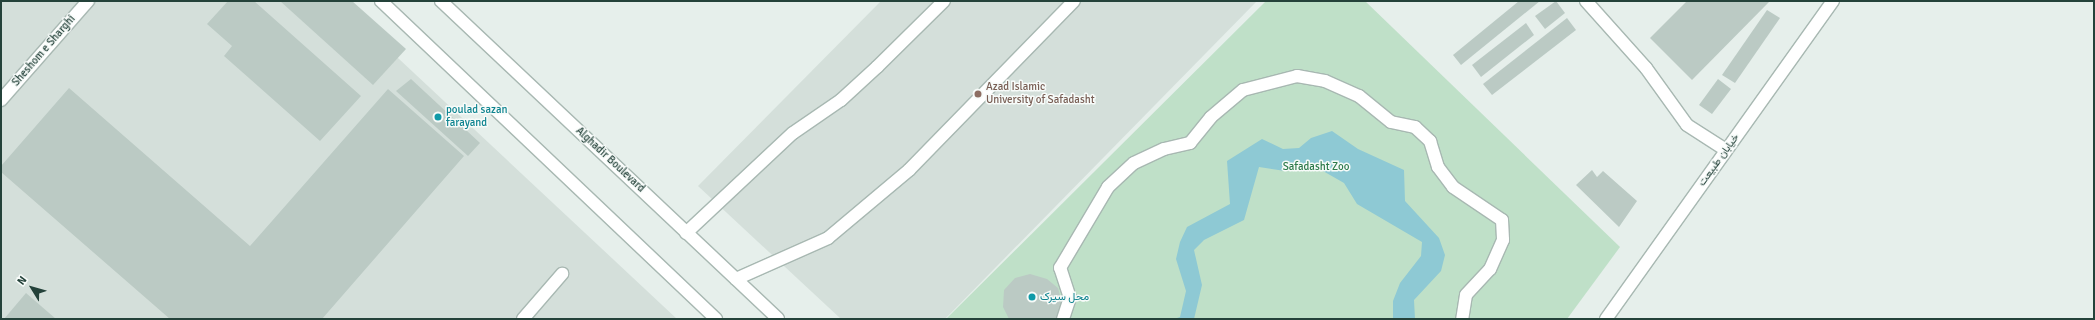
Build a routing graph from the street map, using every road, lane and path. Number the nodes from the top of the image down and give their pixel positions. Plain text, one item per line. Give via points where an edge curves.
1 (88, 1) edge
2 (381, 1) edge
3 (441, 1) edge
4 (944, 1) edge
5 (1074, 1) edge
6 (1586, 1) edge
7 (1833, 1) edge
8 (1, 100) edge
9 (1726, 150) junction
10 (686, 233) junction
11 (562, 274) dead end
12 (736, 279) junction
13 (523, 319) edge
14 (716, 319) edge
15 (778, 319) edge
16 (1063, 319) edge
17 (1462, 319) edge
18 (1606, 319) edge

1 - 8 street, Sheshom e Sharghi
2 - 14 street
3 - 10 street, Alghadir Boulevard
4 - 10 street via 878,67 841,100 793,132
5 - 12 street via 909,170 828,238
6 - 9 street via 1646,68 1687,125
7 - 9 street, خیابان طبیعت
9 - 18 street, خیابان طبیعت
10 - 12 street, Alghadir Boulevard
11 - 13 street
12 - 15 street, Alghadir Boulevard
16 - 17 street via 1070,298 1060,268 1108,187 1134,164 1164,149 1190,143 1210,117 1242,90 1297,76 1325,81 1359,96 1391,122 1415,127 1430,141 1438,167 1453,187 1502,220 1503,240 1490,269 1466,295

